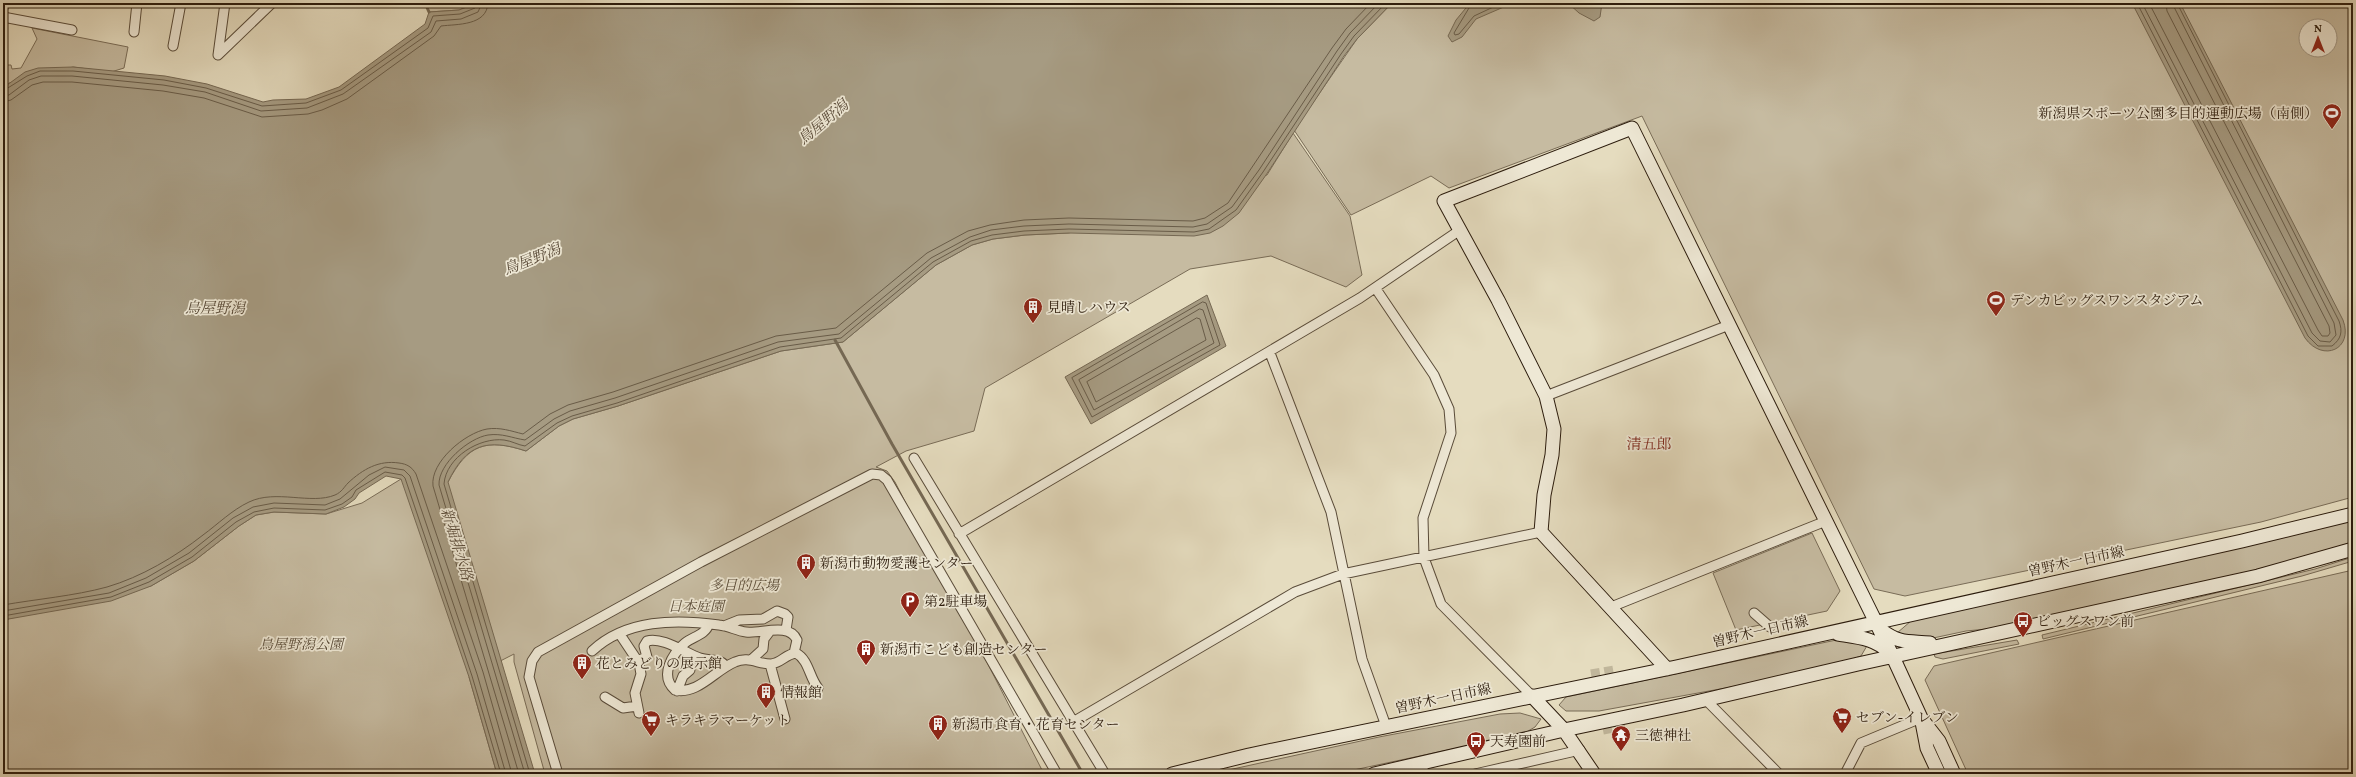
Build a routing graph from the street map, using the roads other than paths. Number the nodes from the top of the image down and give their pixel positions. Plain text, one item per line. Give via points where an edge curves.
1 (4, 3) edge
2 (137, 3) edge
3 (180, 3) edge
4 (226, 3) edge
5 (272, 3) edge
6 (3, 8) edge
7 (3, 17) edge
8 (72, 30) dead end
9 (134, 32) dead end
10 (173, 46) dead end
11 (1460, 230) junction
12 (1376, 289) junction
13 (1729, 325) junction
14 (1270, 353) junction
15 (1546, 396) junction
16 (914, 458) dead end
17 (2352, 515) edge
18 (1826, 521) junction
19 (1541, 532) junction
20 (959, 534) junction
21 (2353, 549) edge
22 (1424, 558) junction
23 (1343, 574) junction
24 (1611, 607) junction
25 (1754, 613) dead end
26 (1876, 621) junction
27 (709, 624) junction
28 (724, 626) junction
29 (1770, 627) dead end
30 (786, 630) junction
31 (770, 631) junction
32 (1827, 632) junction
33 (619, 633) junction
34 (1948, 645) junction
35 (680, 648) junction
36 (592, 651) dead end
37 (794, 653) junction
38 (690, 654) junction
39 (1893, 657) junction
40 (752, 659) junction
41 (639, 660) junction
42 (770, 664) junction
43 (726, 666) junction
44 (1667, 669) junction
45 (818, 688) dead end
46 (677, 690) junction
47 (1532, 696) junction
48 (605, 698) dead end
49 (1706, 700) junction
50 (1921, 718) junction
51 (785, 719) dead end
52 (1073, 722) junction
53 (1386, 726) junction
54 (1564, 730) junction
55 (1580, 750) junction
56 (1423, 769) edge
57 (558, 774) edge
58 (1057, 774) edge
59 (1105, 774) edge
60 (1172, 774) edge
61 (1374, 774) edge
62 (1475, 774) edge
63 (1594, 774) edge
64 (1779, 774) edge
65 (1845, 774) edge
66 (1939, 774) edge
67 (1954, 774) edge

1 - 6 street
2 - 9 street
3 - 10 street
4 - 5 street via 218,55
7 - 8 street
11 - 12 street
11 - 13 main road via 1444,201 1632,128
11 - 15 main road
12 - 14 street
12 - 22 street via 1434,375 1449,409 1451,434 1423,518
13 - 15 street
13 - 18 main road
14 - 20 street
14 - 23 street via 1331,512
15 - 19 main road via 1554,429
16 - 20 street
17 - 26 main road, 曽野木一日市線
18 - 24 street
18 - 26 main road
19 - 22 street
19 - 24 main road
20 - 52 street
21 - 34 main road via 2258,576
22 - 23 street
22 - 47 street via 1441,604
23 - 52 street via 1295,592
23 - 53 street via 1362,659
24 - 44 main road
25 - 29 street
26 - 32 main road, 曽野木一日市線
26 - 34 main road via 1880,629 1900,641
26 - 39 main road
27 - 28 street
27 - 33 street via 652,623
27 - 35 street via 706,630
28 - 30 street via 739,620 763,619 777,611 788,617
28 - 31 street via 746,632
30 - 31 street
30 - 37 street via 797,640
31 - 40 street via 764,639 763,649
32 - 39 main road via 1866,638 1886,648
32 - 44 main road, 曽野木一日市線
33 - 36 street
33 - 41 street
34 - 39 main road
35 - 38 street
35 - 41 street via 650,640 644,648 647,657
35 - 46 street via 667,669 667,678
37 - 42 street
37 - 45 street via 803,658
38 - 43 street via 716,660
38 - 46 street via 690,670 683,676
39 - 49 main road
39 - 50 main road
40 - 42 street
40 - 43 street
41 - 48 street via 641,674 635,693 638,709 622,708
42 - 51 street
43 - 46 street via 696,687 685,691
44 - 47 main road, 曽野木一日市線
47 - 53 main road, 曽野木一日市線
47 - 54 main road
49 - 54 main road
49 - 64 street
50 - 65 street via 1861,743
50 - 66 main road via 1927,748
50 - 67 main road via 1939,741
52 - 59 street
53 - 60 main road, 曽野木一日市線
54 - 55 main road
54 - 56 main road
55 - 62 street
55 - 63 main road
56 - 61 main road
57 - 58 street via 529,677 532,661 538,652 708,558 872,474 881,475 887,480

